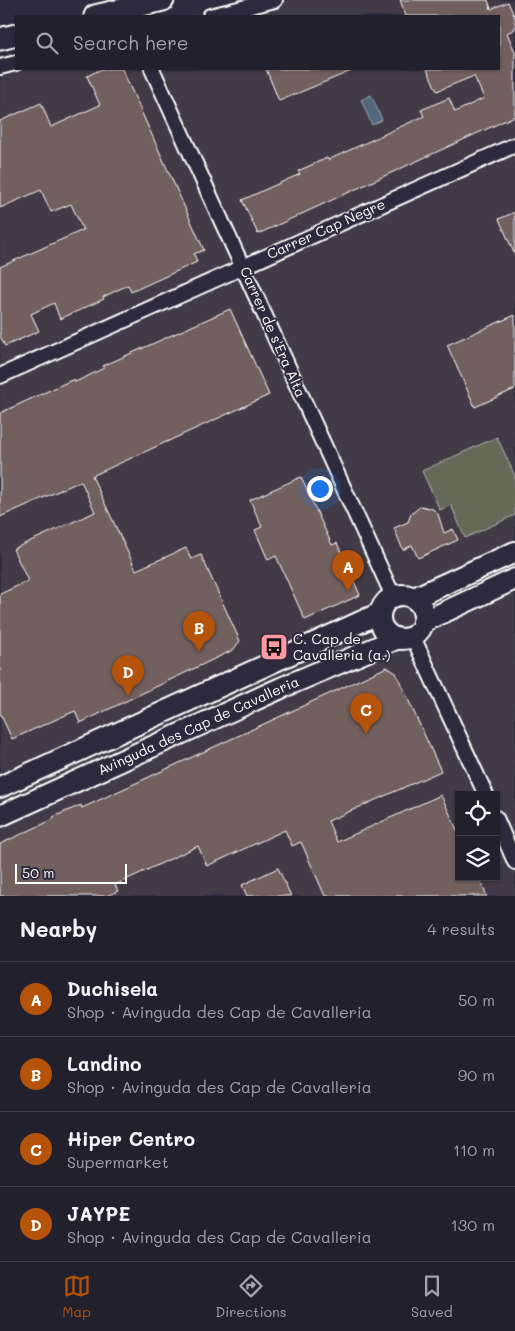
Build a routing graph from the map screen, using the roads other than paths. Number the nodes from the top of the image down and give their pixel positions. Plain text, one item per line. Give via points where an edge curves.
1 (163, 0) edge
2 (274, 0) edge
3 (99, 15) edge
4 (214, 15) edge
5 (15, 35) edge
6 (0, 39) edge
7 (15, 63) edge
8 (0, 67) edge
9 (152, 70) edge
10 (515, 145) edge
11 (243, 266) junction
12 (0, 376) edge
13 (515, 552) edge
14 (515, 579) edge
15 (393, 596) junction
16 (414, 598) junction
17 (380, 612) junction
18 (411, 633) junction
19 (0, 787) edge
20 (484, 791) edge
21 (0, 816) edge
22 (500, 827) edge
23 (515, 862) edge

1 - 3 main road
2 - 4 street
5 - 6 main road
7 - 8 street
9 - 11 street, Carrer de s'Era Alta
10 - 11 street, Carrer Cap Negre
11 - 12 street, Carrer Cap Negre
11 - 15 street, Carrer de s'Era Alta
13 - 16 street
14 - 18 street, Avinguda des Cap de Cavalleria
15 - 16 street via 400,594
15 - 17 street
16 - 18 street via 423,608
17 - 18 street via 379,619 385,632
17 - 19 street, Avinguda des Cap de Cavalleria
18 - 20 street
18 - 21 street, Avinguda des Cap de Cavalleria via 281,688
22 - 23 street

